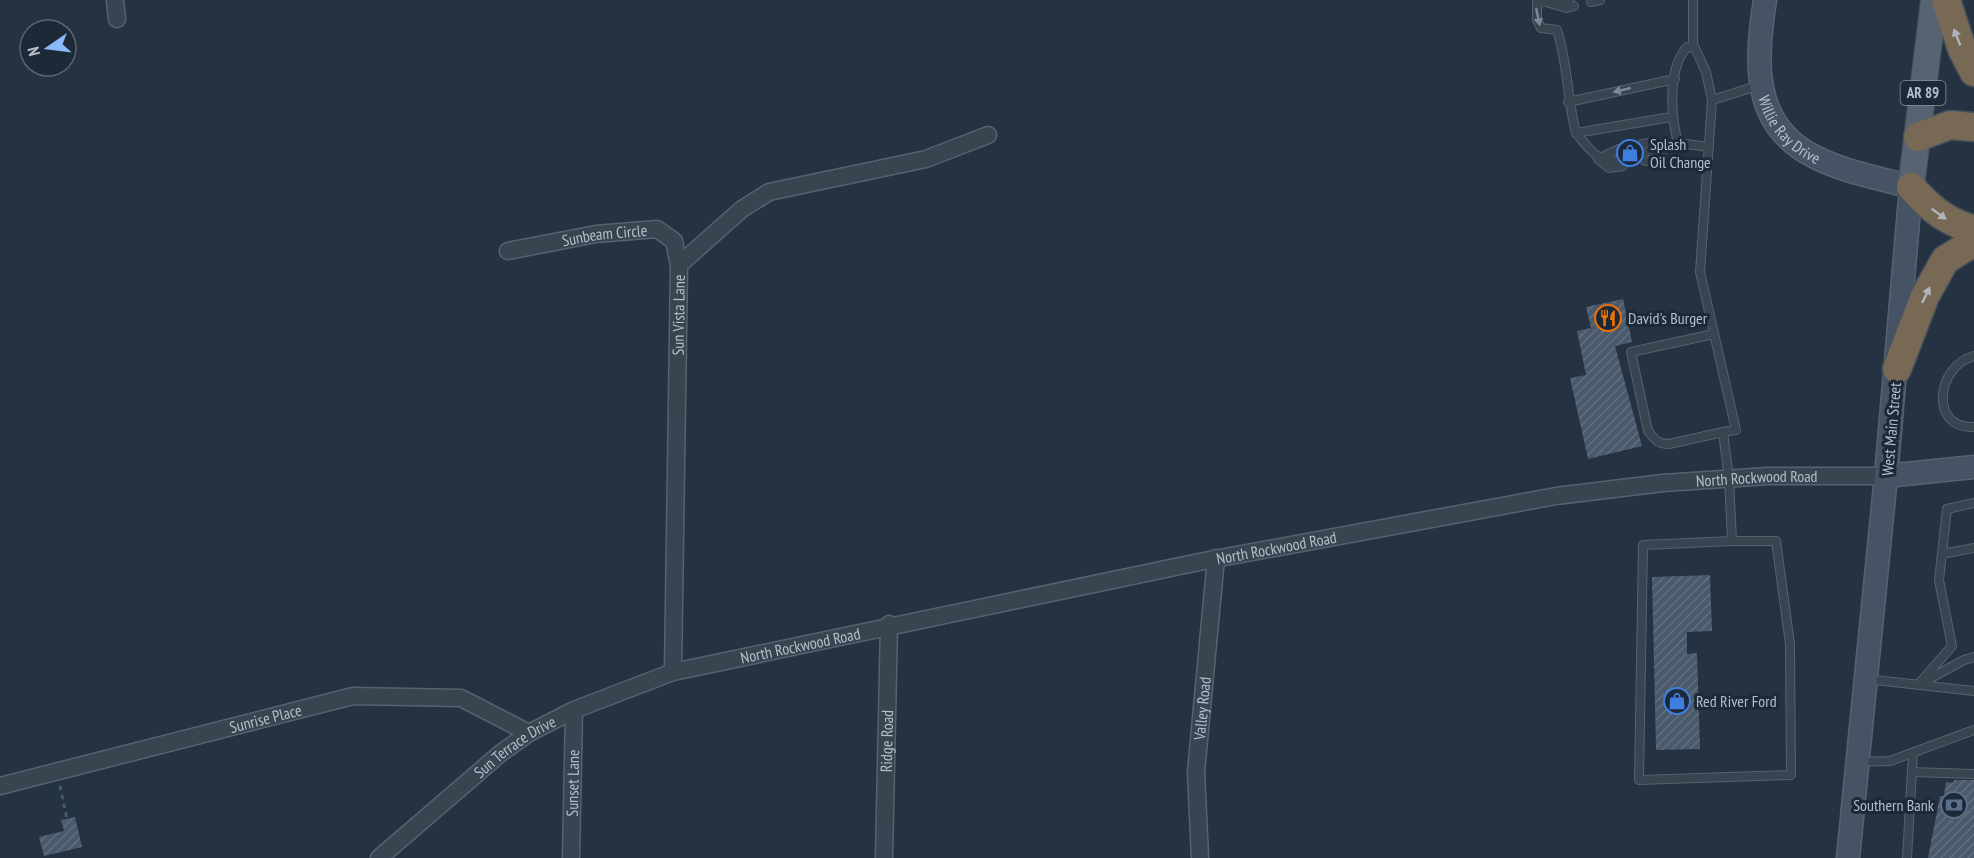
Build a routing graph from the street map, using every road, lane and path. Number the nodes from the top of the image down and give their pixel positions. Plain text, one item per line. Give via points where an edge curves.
1 (115, 0) edge
2 (1600, 0) edge
3 (1693, 0) edge
4 (1765, 0) edge
5 (1934, 0) edge
6 (1946, 0) edge
7 (1548, 1) edge
8 (1591, 2) dead end
9 (1572, 3) edge
10 (117, 19) dead end
11 (1693, 47) junction
12 (1974, 72) edge
13 (1675, 79) junction
14 (1761, 85) junction
15 (1712, 100) junction
16 (1568, 102) junction
17 (1671, 117) junction
18 (1974, 127) edge
19 (1576, 133) junction
20 (988, 135) dead end
21 (1918, 137) junction
22 (1678, 143) junction
23 (1664, 147) junction
24 (1709, 147) junction
25 (1619, 149) dead end
26 (1598, 159) junction
27 (1622, 162) dead end
28 (1911, 187) junction
29 (1974, 230) edge
30 (1974, 242) edge
31 (508, 251) dead end
32 (679, 265) junction
33 (1714, 334) junction
34 (1974, 356) edge
35 (1897, 369) junction
36 (1974, 427) edge
37 (1723, 432) junction
38 (1974, 467) edge
39 (1886, 476) junction
40 (1729, 479) junction
41 (1974, 503) edge
42 (1732, 542) junction
43 (1974, 548) edge
44 (1942, 554) junction
45 (1216, 558) junction
46 (889, 624) junction
47 (1974, 657) edge
48 (672, 672) junction
49 (1866, 679) junction
50 (1918, 686) junction
51 (1974, 691) edge
52 (574, 710) junction
53 (1974, 730) edge
54 (529, 733) junction
55 (1913, 753) junction
56 (1857, 762) junction
57 (56, 772) junction
58 (1912, 772) junction
59 (1974, 774) edge
60 (0, 786) edge
61 (67, 819) dead end
62 (379, 858) edge
63 (571, 858) edge
64 (884, 858) edge
65 (1200, 858) edge
66 (1848, 858) edge
67 (1906, 858) edge

1 - 10 street
2 - 8 lane
3 - 11 lane
4 - 14 main road, Willie Ray Drive via 1758,50
5 - 21 main road, West Main Street / AR 89
12 -> 6 highway
7 - 9 lane via 1567,8
7 -> 16 lane via 1537,3 1537,20 1540,28 1557,30
11 - 13 lane via 1687,47 1678,57
11 - 15 lane via 1706,72
13 -> 16 lane
13 - 17 lane
14 - 15 lane
14 - 28 main road, Willie Ray Drive via 1777,124 1795,146 1816,158
15 - 24 lane
16 - 19 lane
17 - 19 lane
17 - 22 lane
18 - 21 highway via 1950,125
19 - 26 lane
20 - 32 street, Sun Vista Lane via 926,159 770,192 742,209
21 - 28 main road, West Main Street / AR 89
22 - 23 lane
22 - 24 lane
23 - 23 lane via 1659,159 1643,153 1651,143
24 - 33 lane via 1700,272
25 - 26 lane
26 - 27 lane
28 -> 29 highway via 1950,222
28 - 35 main road, West Main Street / AR 89
35 -> 30 highway via 1925,297 1945,260
31 - 32 street, Sunbeam Circle via 596,234 657,229 674,241
32 - 48 street, Sun Vista Lane
33 - 37 lane via 1736,430
33 - 37 lane via 1630,352 1648,431 1654,439 1669,444
34 - 36 lane via 1963,359 1947,376 1942,402 1949,419 1962,427
35 - 39 main road, West Main Street / AR 89
37 - 40 lane
38 - 39 main road
39 - 40 street, North Rockwood Road
39 - 49 main road, West Main Street / AR 89
40 - 42 lane
40 - 45 street, North Rockwood Road via 1556,496
41 - 44 lane via 1947,509
42 - 42 lane via 1643,545 1639,780 1791,776 1790,644 1776,541
43 - 44 lane
44 - 50 lane via 1939,580 1952,646
45 - 46 street, North Rockwood Road
45 - 65 street, Valley Road via 1196,772
46 - 48 street, North Rockwood Road
46 - 64 street, Ridge Road
47 - 50 lane
48 - 52 street, Sun Terrace Drive
49 - 50 lane
49 - 56 main road, West Main Street / AR 89
50 - 51 lane
52 - 54 street, Sun Terrace Drive
52 - 63 street, Sunset Lane
53 - 55 lane
54 - 57 street, Sunrise Place via 460,698 353,696
54 - 62 street, Sun Terrace Drive
55 - 56 lane via 1890,761
55 - 58 lane
56 - 66 main road, West Main Street / AR 89
57 - 60 street, Sunrise Place
57 - 61 path
58 - 59 lane
58 - 67 lane

